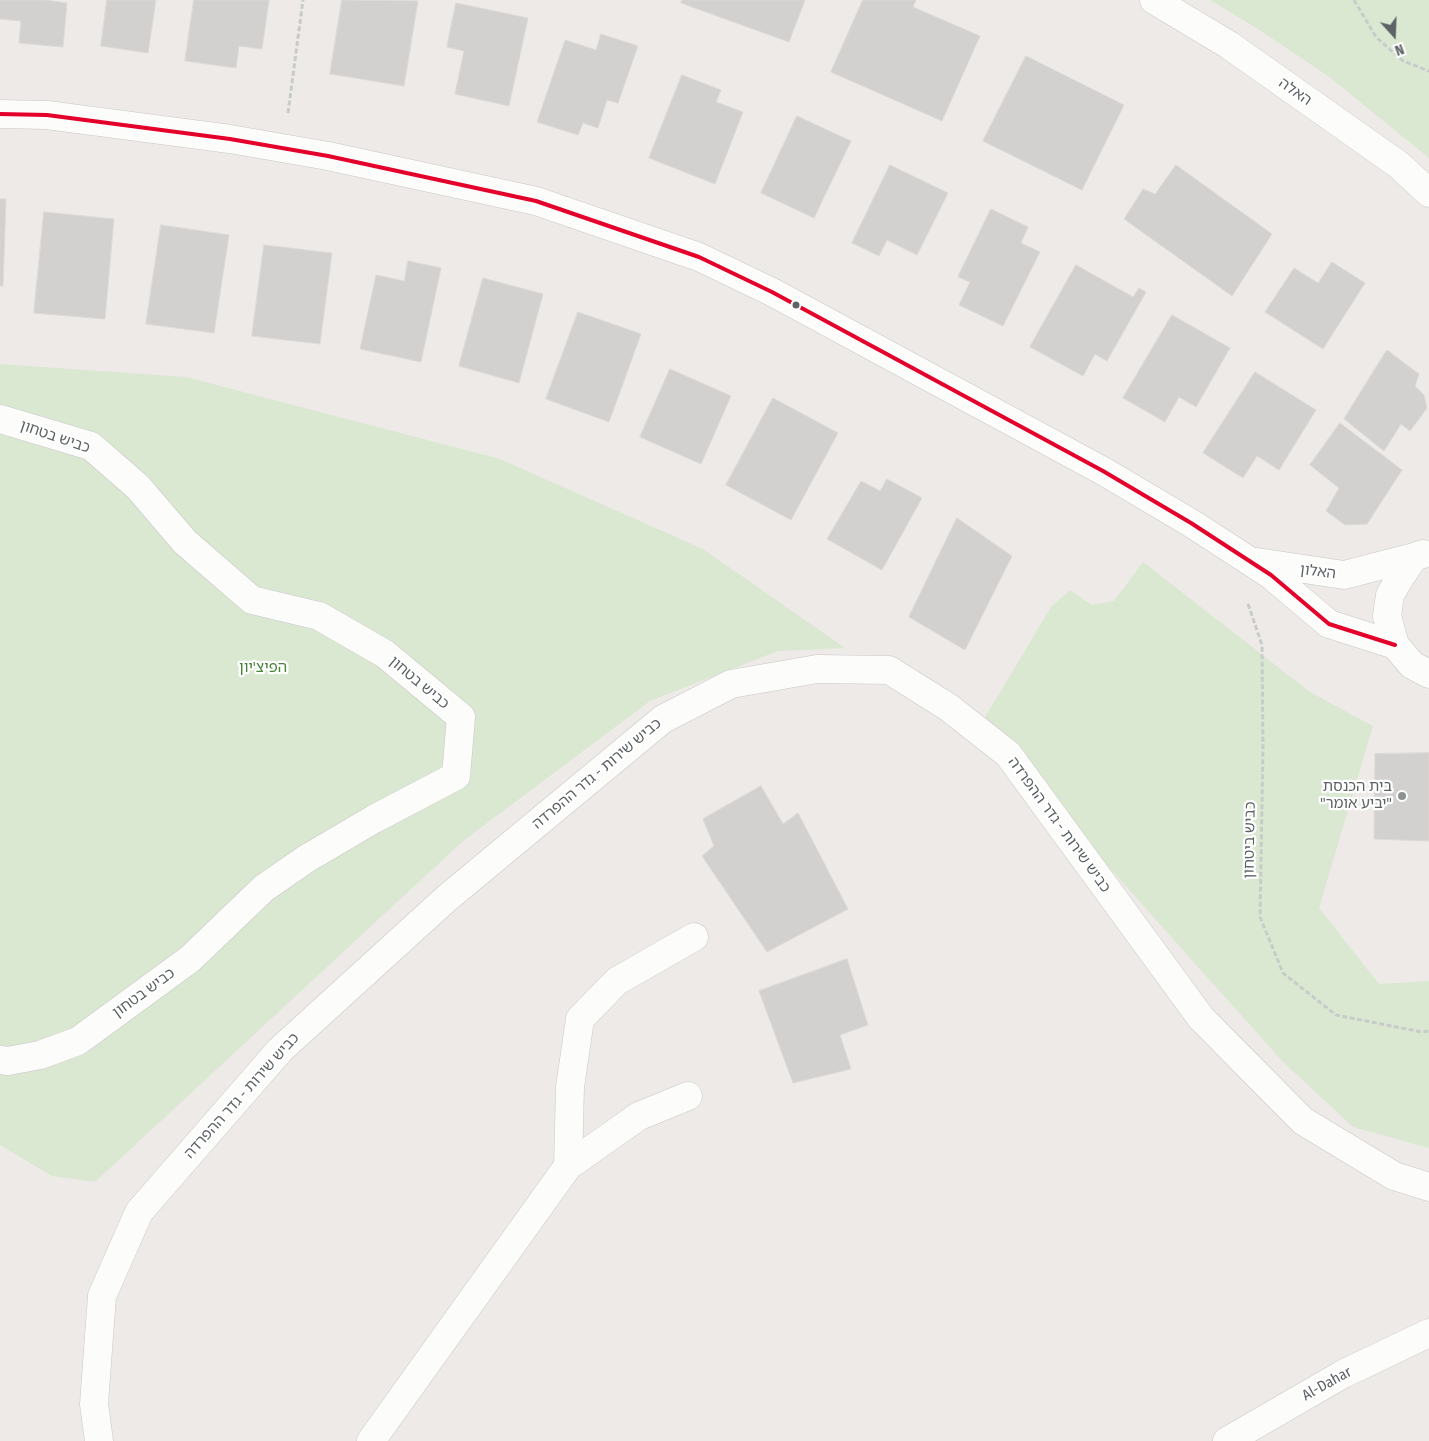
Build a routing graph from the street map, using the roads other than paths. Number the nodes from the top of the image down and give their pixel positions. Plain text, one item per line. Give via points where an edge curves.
1 (1154, 0) edge
2 (0, 114) edge
3 (1429, 193) edge
4 (0, 419) edge
5 (1422, 554) edge
6 (1250, 561) junction
7 (1395, 645) junction
8 (1429, 674) edge
9 (694, 938) dead end
10 (0, 1060) edge
11 (688, 1096) dead end
12 (568, 1166) junction
13 (1429, 1187) edge
14 (1429, 1333) edge
15 (99, 1441) edge
16 (371, 1441) edge
17 (1227, 1441) edge

1 - 3 street, האלה via 1229,45 1399,165
2 - 6 street, האלון via 48,115 220,138 390,168 536,201 699,257 772,292 1102,471
4 - 10 street, כביש בטחון via 91,446 138,487 185,542 252,600 319,616 385,654 461,717 456,776 374,819 264,888 190,959 78,1041 40,1054
5 - 6 street, האלון via 1344,575
5 - 7 street via 1390,595 1387,616
6 - 7 street, האלון via 1329,624
7 - 8 street via 1412,665
9 - 12 street via 617,981 580,1019 570,1087
11 - 12 street via 640,1116
12 - 16 street
13 - 15 street, כביש שירות - גדר ההפרדה via 1394,1176 1303,1121 1201,1018 1008,754 948,707 889,670 817,669 731,684 663,719 447,898 280,1050 139,1212 102,1296 94,1404
14 - 17 street, Al-Dahar via 1343,1374

